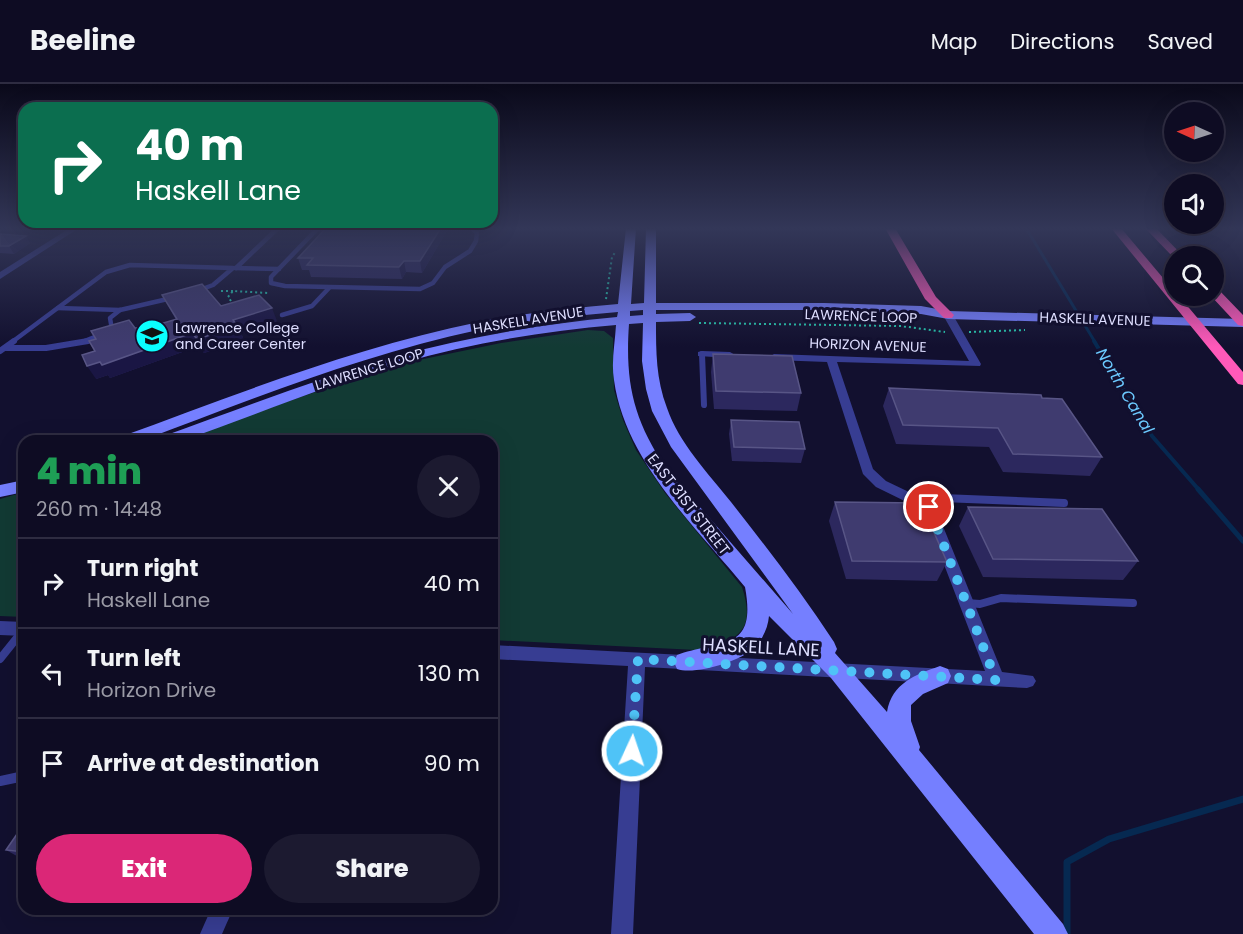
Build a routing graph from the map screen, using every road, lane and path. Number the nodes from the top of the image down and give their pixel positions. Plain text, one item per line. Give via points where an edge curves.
1 (13, 268) edge
2 (118, 268) edge
3 (216, 268) edge
4 (235, 268) junction
5 (445, 268) edge
6 (611, 268) edge
7 (628, 268) edge
8 (650, 268) edge
9 (913, 268) edge
10 (926, 268) edge
11 (1148, 268) edge
12 (279, 269) joint
13 (0, 276) edge
14 (285, 286) junction
15 (329, 288) junction
16 (194, 291) edge
17 (176, 296) edge
18 (603, 302) dead end
19 (1224, 303) edge
20 (58, 308) junction
21 (120, 310) junction
22 (239, 310) edge
23 (649, 312) junction
24 (624, 313) junction
25 (282, 315) dead end
26 (948, 315) junction
27 (1243, 322) edge
28 (689, 323) dead end
29 (1028, 330) dead end
30 (946, 332) dead end
31 (970, 333) dead end
32 (2, 349) edge
33 (702, 354) joint
34 (738, 356) edge
35 (761, 356) edge
36 (831, 359) junction
37 (1243, 381) edge
38 (704, 405) dead end
39 (142, 435) edge
40 (184, 435) edge
41 (1064, 503) dead end
42 (929, 507) junction
43 (754, 585) junction
44 (966, 603) junction
45 (1133, 603) dead end
46 (0, 628) edge
47 (18, 629) edge
48 (18, 636) edge
49 (498, 652) edge
50 (0, 659) edge
51 (638, 659) junction
52 (685, 662) junction
53 (839, 671) junction
54 (939, 676) junction
55 (996, 680) junction
56 (1027, 681) dead end
57 (18, 777) edge
58 (927, 780) junction
59 (0, 781) edge
60 (219, 915) edge
61 (211, 934) edge
62 (622, 934) edge
63 (1053, 934) edge

1 - 13 street
2 - 20 lane
3 - 4 lane
4 - 12 lane
4 - 16 lane via 213,285
5 - 15 lane via 434,284 412,290
6 - 18 path via 608,296
7 - 24 main road, EAST 31ST STREET
8 - 23 main road, EAST 31ST STREET
9 - 26 highway via 931,299
10 - 26 highway via 945,299
11 - 37 highway
12 - 14 lane via 270,280
14 - 15 lane
14 - 22 path via 272,293 233,291 228,297
15 - 25 lane via 312,306
17 - 21 lane
19 - 27 highway
20 - 21 lane
20 - 32 lane
21 - 32 lane via 110,318 112,330 104,334 51,348
23 - 24 main road, HASKELL AVENUE
23 - 26 main road, HASKELL AVENUE via 923,321
23 - 53 main road, EAST 31ST STREET via 650,375 669,431 796,600
24 - 39 main road, HASKELL AVENUE via 530,317 410,342 293,378
24 - 40 main road, HASKELL AVENUE via 418,355 347,376
24 - 43 main road, EAST 31ST STREET via 621,378 628,410 648,454 682,501
26 - 27 main road, HASKELL AVENUE
26 - 36 street, HORIZON AVENUE via 976,364
28 - 30 path, LAWRENCE LOOP via 901,326
29 - 31 path
33 - 34 street
33 - 38 lane
35 - 36 street, HORIZON AVENUE
36 - 42 street via 867,471 881,484
41 - 42 lane via 942,498
42 - 44 street
43 - 52 main road via 760,613 748,642 723,654
43 - 53 main road, EAST 31ST STREET
44 - 45 lane via 1001,598
44 - 55 street
46 - 47 street
48 - 50 lane
49 - 51 street, HASKELL LANE
51 - 52 street, HASKELL LANE
51 - 62 street
52 - 53 street, HASKELL LANE
53 - 54 street, HASKELL LANE
53 - 58 main road, EAST 31ST STREET
54 - 55 street, HASKELL LANE
54 - 58 main road via 907,692 898,717 902,735
55 - 56 street, HASKELL LANE
57 - 59 lane
58 - 63 main road, EAST 31ST STREET
60 - 61 street

